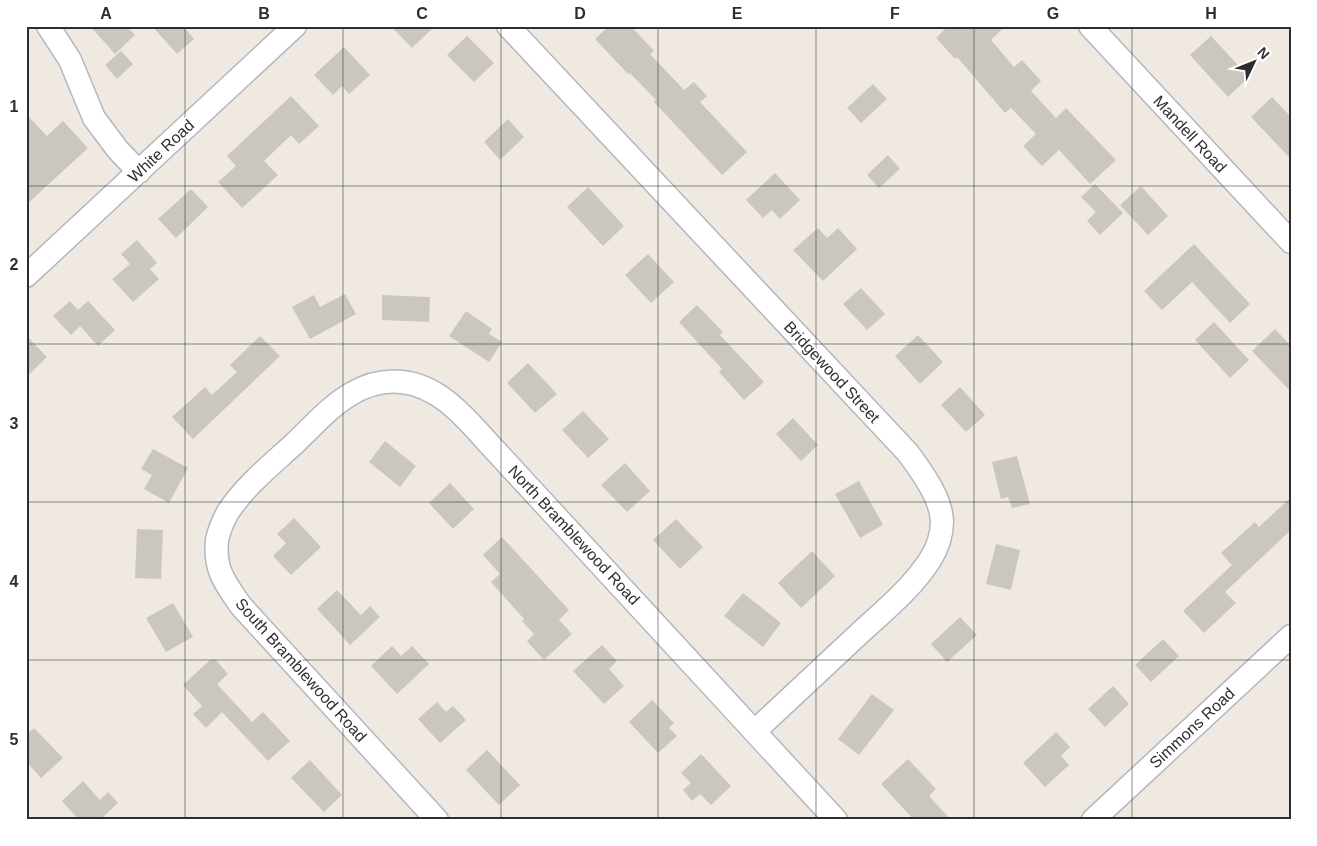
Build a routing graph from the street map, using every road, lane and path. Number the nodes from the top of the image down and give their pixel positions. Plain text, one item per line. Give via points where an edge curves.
1 (48, 26) edge
2 (296, 26) edge
3 (508, 26) edge
4 (1090, 26) edge
5 (139, 172) junction
6 (1291, 242) edge
7 (26, 276) edge
8 (277, 460) joint
9 (1291, 636) edge
10 (755, 731) junction
11 (437, 820) edge
12 (836, 820) edge
13 (1093, 820) edge

1 - 5 street via 70,60 94,118
2 - 5 street, White Road
3 - 10 street, Bridgewood Street via 908,453 937,501 942,519 930,561 912,583
4 - 6 street, Mandell Road
5 - 7 street, White Road
8 - 10 street, North Bramblewood Road via 328,412 363,388 402,382 434,392 455,408 492,446
8 - 11 street, South Bramblewood Road via 236,501 222,525 217,553 220,576 241,606
9 - 13 street, Simmons Road
10 - 12 street, North Bramblewood Road

